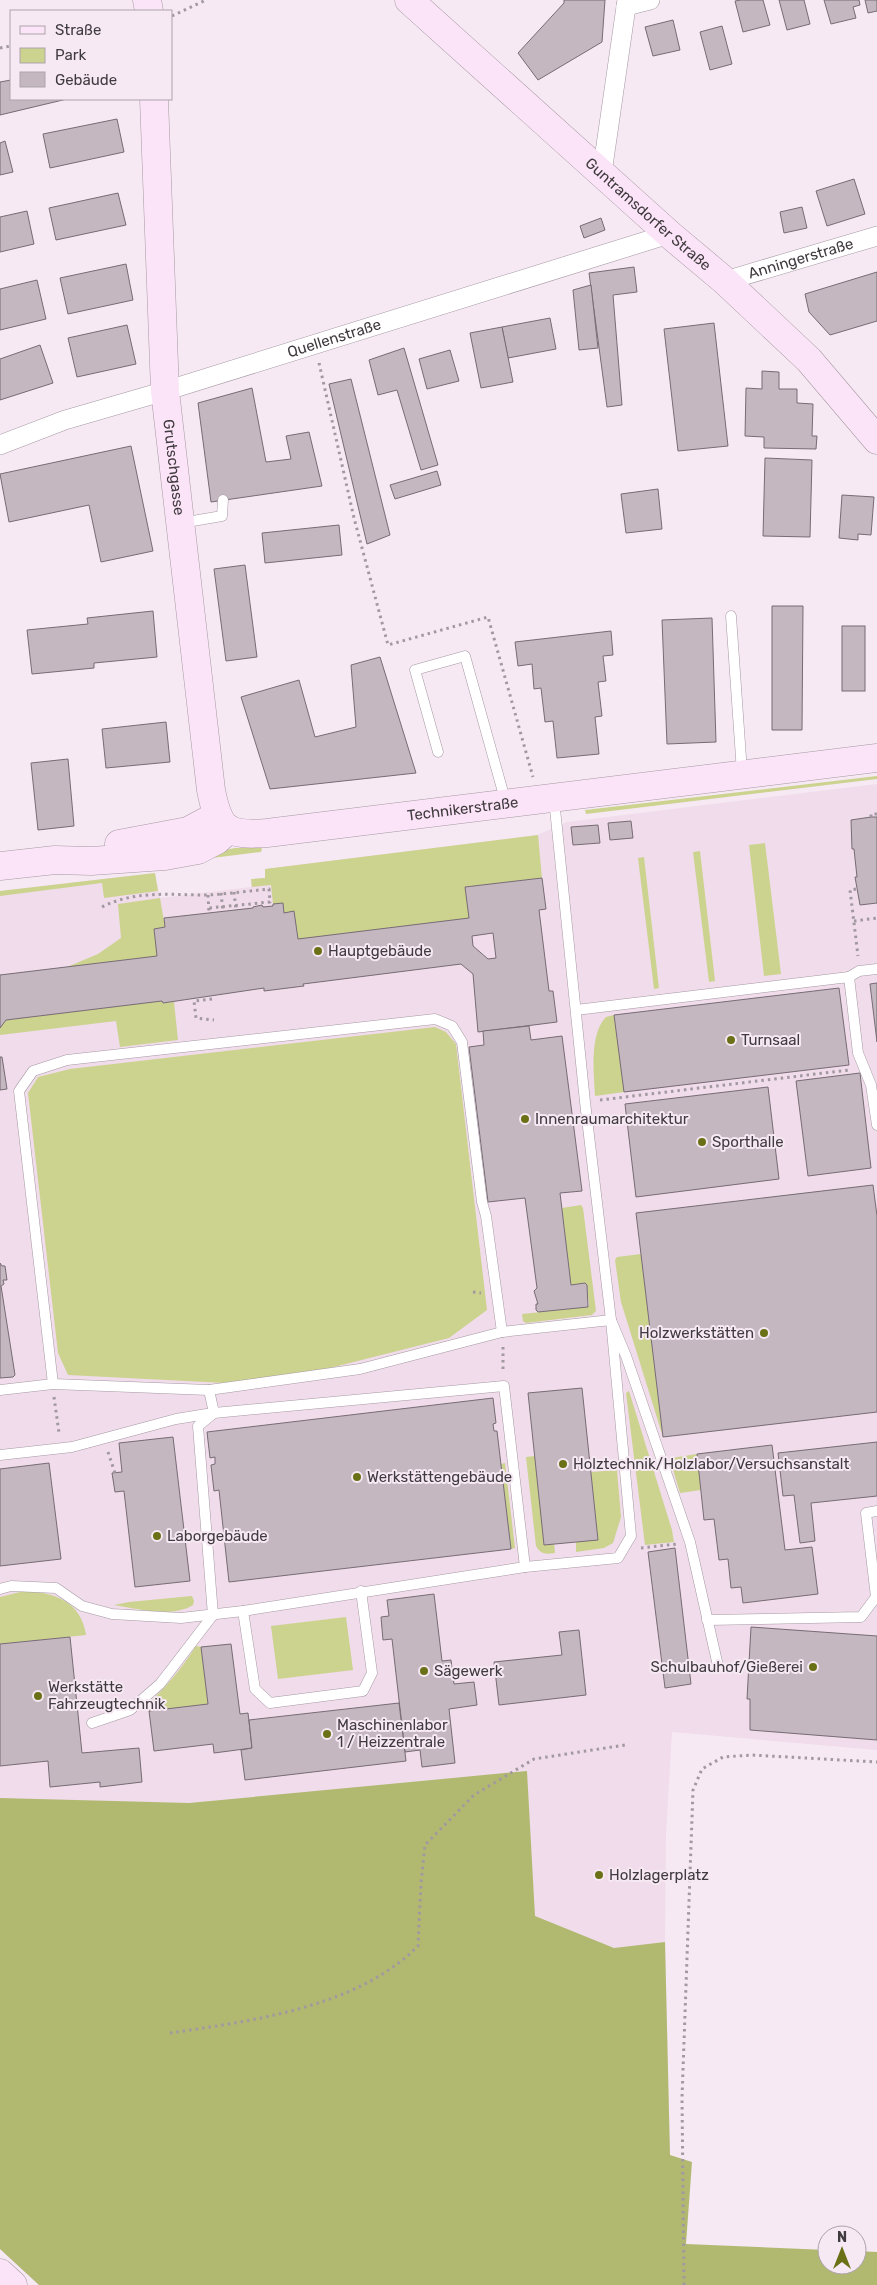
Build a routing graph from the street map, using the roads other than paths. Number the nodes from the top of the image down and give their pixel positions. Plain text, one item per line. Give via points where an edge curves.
1 (409, 0) edge
2 (650, 0) edge
3 (627, 3) edge
4 (154, 100) edge
5 (602, 173) junction
6 (669, 234) junction
7 (877, 236) edge
8 (724, 281) junction
9 (165, 392) junction
10 (877, 440) edge
11 (0, 445) edge
12 (223, 500) dead end
13 (180, 523) junction
14 (732, 616) dead end
15 (438, 752) dead end
16 (877, 758) edge
17 (742, 775) junction
18 (546, 798) junction
19 (506, 804) junction
20 (222, 822) junction
21 (0, 866) edge
22 (877, 969) edge
23 (849, 977) junction
24 (576, 1010) junction
25 (877, 1125) edge
26 (611, 1320) junction
27 (502, 1332) junction
28 (53, 1384) junction
29 (0, 1390) edge
30 (209, 1390) junction
31 (214, 1413) junction
32 (0, 1455) edge
33 (877, 1511) edge
34 (525, 1567) junction
35 (0, 1589) edge
36 (361, 1591) junction
37 (242, 1611) junction
38 (213, 1615) junction
39 (707, 1620) junction
40 (718, 1666) dead end
41 (92, 1723) dead end
42 (0, 2273) edge
43 (13, 2285) edge

1 - 5 street, Guntramsdorfer Straße
2 - 3 street
3 - 5 street
4 - 9 street, Grutschgasse
5 - 6 street, Guntramsdorfer Straße
6 - 8 street, Guntramsdorfer Straße
6 - 9 street, Quellenstraße
7 - 8 street, Anningerstraße
8 - 10 street, Guntramsdorfer Straße via 809,360
9 - 11 street, Quellenstraße via 65,420
9 - 13 street, Grutschgasse
12 - 13 lane via 222,516
13 - 20 street, Grutschgasse
14 - 17 lane
15 - 19 lane via 415,670 465,656
16 - 17 street, Technikerstraße
17 - 18 street, Technikerstraße
18 - 19 street, Technikerstraße
18 - 24 lane
19 - 20 street, Technikerstraße via 267,833 246,834
20 - 21 street via 216,840 198,850 165,856 55,860
22 - 23 lane via 860,971
23 - 24 lane
23 - 25 lane via 858,1053 872,1085
24 - 26 lane
26 - 27 lane
26 - 34 lane via 631,1536 618,1558
26 - 39 lane via 690,1542
27 - 28 lane via 462,1042 452,1026 435,1019 67,1060 32,1071 19,1091
27 - 30 lane via 360,1369
28 - 29 lane
28 - 30 lane
30 - 31 lane
31 - 32 lane via 176,1419 72,1447
31 - 34 lane via 504,1386
31 - 38 lane via 198,1426
33 - 39 lane via 866,1513 876,1597 861,1617
34 - 36 lane
35 - 38 lane via 11,1586 56,1588 82,1606 112,1614 181,1618
36 - 37 lane
36 - 37 lane via 372,1674 362,1691 270,1703 256,1689
37 - 38 lane
38 - 41 lane via 160,1684 130,1710
39 - 40 lane
42 - 43 street

